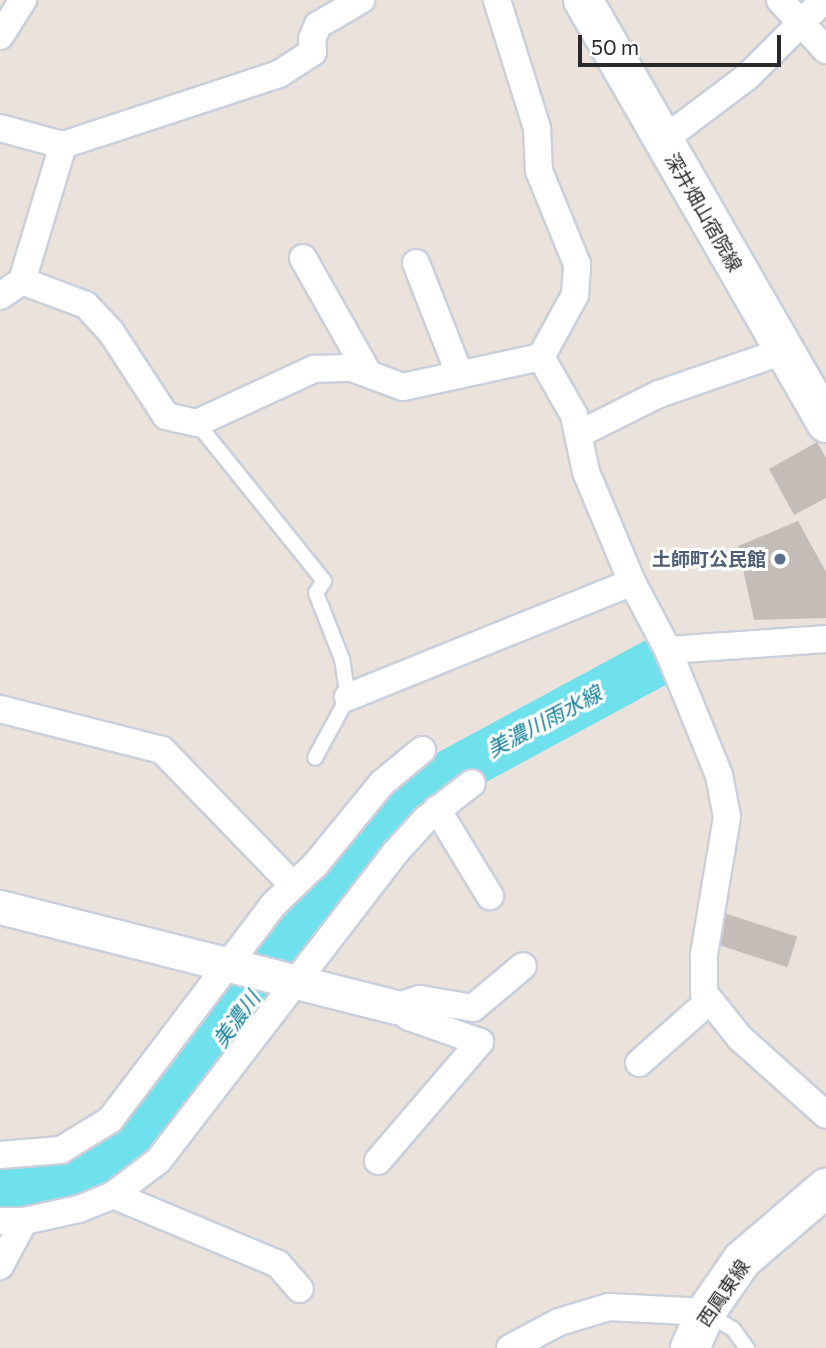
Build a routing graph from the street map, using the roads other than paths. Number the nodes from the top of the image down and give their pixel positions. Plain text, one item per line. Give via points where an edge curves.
1 (23, 0) edge
2 (361, 0) edge
3 (497, 0) edge
4 (583, 0) edge
5 (780, 0) edge
6 (824, 0) edge
7 (802, 22) junction
8 (0, 36) edge
9 (826, 50) edge
10 (0, 128) edge
11 (663, 140) junction
12 (63, 145) junction
13 (303, 258) dead end
14 (416, 263) dead end
15 (22, 281) junction
16 (0, 296) edge
17 (784, 351) junction
18 (541, 357) junction
19 (367, 371) junction
20 (460, 374) junction
21 (816, 387) edge
22 (826, 423) edge
23 (197, 424) junction
24 (579, 434) junction
25 (632, 582) junction
26 (826, 639) edge
27 (668, 649) junction
28 (348, 697) junction
29 (0, 709) edge
30 (422, 750) dead end
31 (315, 758) dead end
32 (472, 783) dead end
33 (437, 809) junction
34 (293, 885) junction
35 (490, 896) dead end
36 (0, 907) edge
37 (523, 966) dead end
38 (266, 974) junction
39 (709, 1001) junction
40 (395, 1007) junction
41 (639, 1063) dead end
42 (826, 1115) edge
43 (0, 1155) edge
44 (378, 1161) dead end
45 (826, 1188) edge
46 (113, 1195) junction
47 (12, 1221) edge
48 (0, 1266) edge
49 (300, 1289) dead end
50 (706, 1312) junction
51 (510, 1348) edge
52 (690, 1348) edge
53 (747, 1348) edge

1 - 8 street
2 - 12 street via 318,24 313,52 279,74
3 - 18 street via 537,128 539,171 577,264 575,295
4 - 11 main road, 深井畑山宿院線
5 - 7 street
6 - 7 street
7 - 9 street
7 - 11 street via 747,78
10 - 12 street
11 - 17 main road, 深井畑山宿院線
12 - 15 street
13 - 19 street
14 - 20 street
15 - 16 street
15 - 23 street via 86,305 111,332 166,416
17 - 21 main road, 深井畑山宿院線
17 - 24 street via 659,394
18 - 20 street
18 - 24 street via 574,415
19 - 20 street via 403,387
19 - 23 street via 314,369
21 - 22 main road, 深井畑山宿院線
23 - 28 lane via 324,581 316,593 342,659
24 - 25 street via 586,472
25 - 27 street
25 - 28 street
26 - 27 street
27 - 39 street via 719,775 726,804 704,955 703,988
28 - 31 lane
29 - 34 street via 162,750
30 - 34 street via 382,783 316,865
32 - 33 street
33 - 35 street
33 - 38 street
34 - 38 street
36 - 38 street
37 - 40 street via 473,1008 420,999
38 - 40 street
38 - 43 street via 131,1094 100,1128 61,1150
38 - 46 street via 171,1147
39 - 41 street
39 - 42 street via 740,1038
40 - 44 street via 409,1017 480,1042
45 - 50 main road, 西鳳東線 via 742,1260
46 - 47 street via 66,1213
46 - 49 street via 278,1264
47 - 48 street
50 - 51 street via 609,1307 559,1322
50 - 52 main road, 西鳳東線
50 - 53 lane via 733,1329

